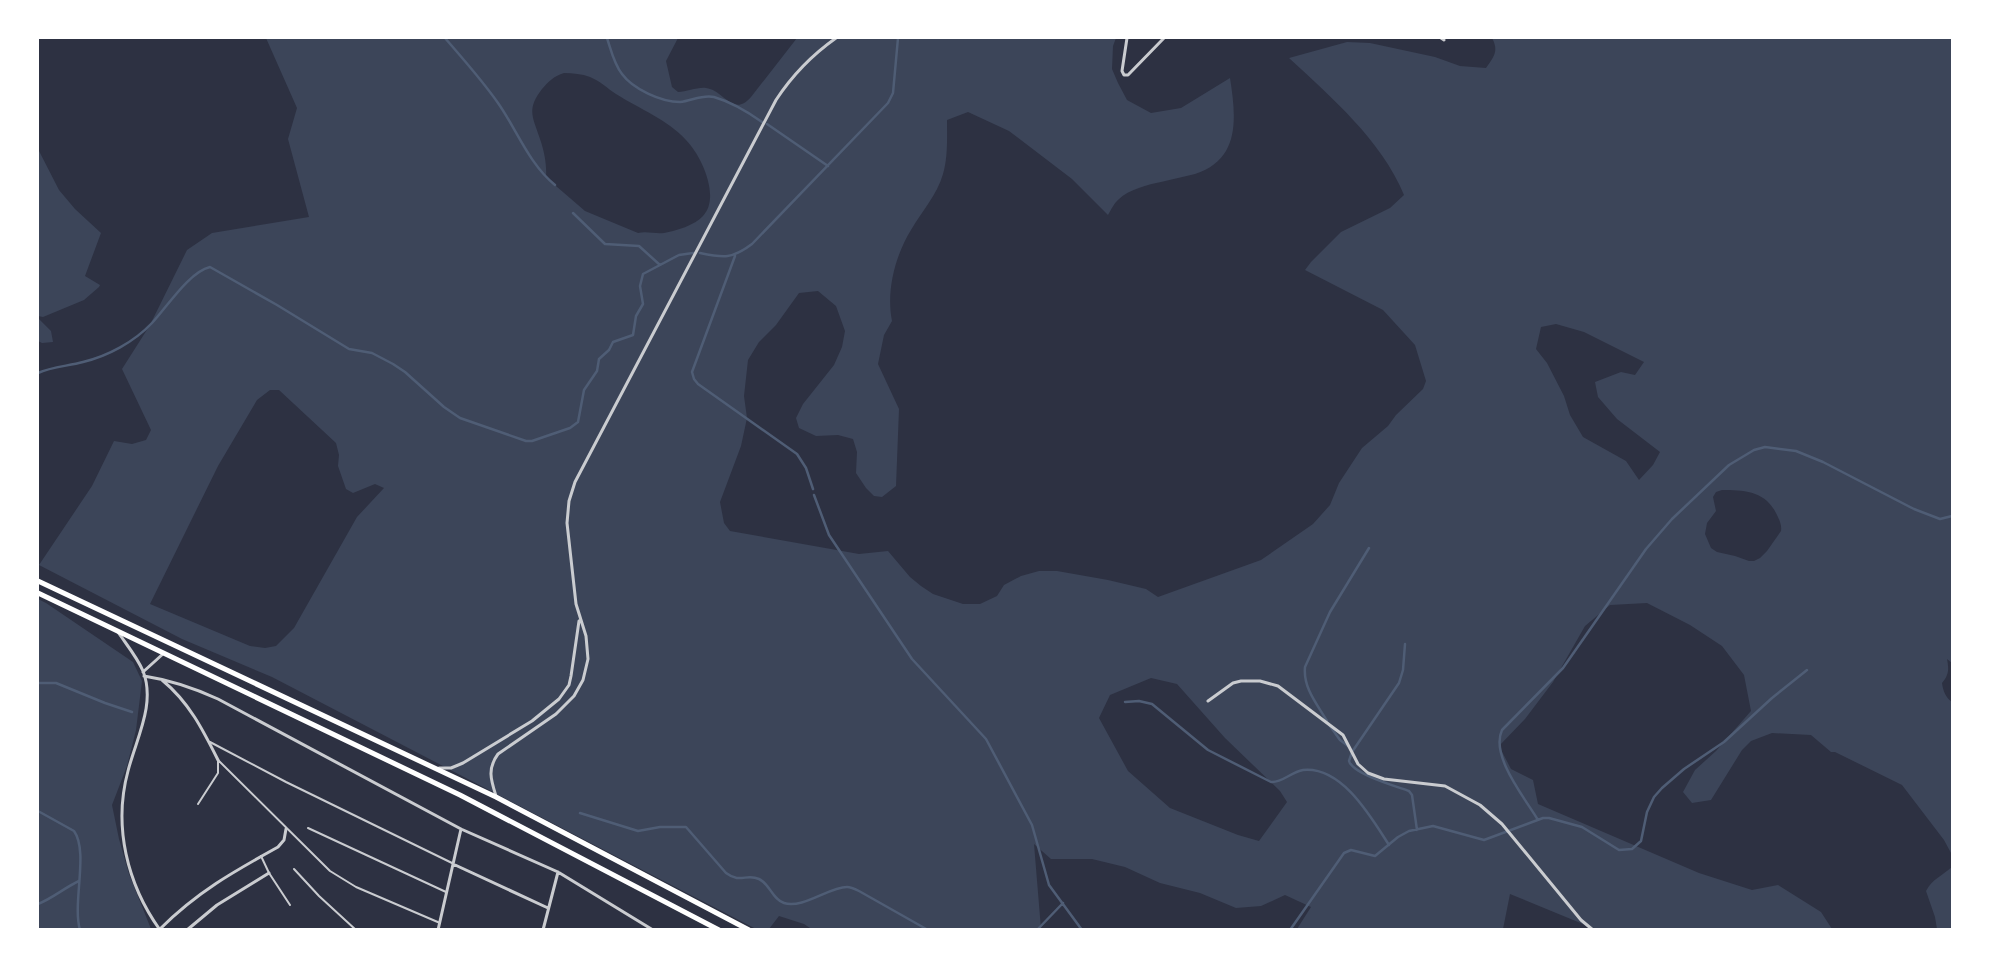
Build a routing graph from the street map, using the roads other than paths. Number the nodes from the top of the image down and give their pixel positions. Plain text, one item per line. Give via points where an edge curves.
1 (836, 38) edge
2 (1127, 38) edge
3 (1164, 38) edge
4 (38, 581) edge
5 (38, 593) edge
6 (579, 618) junction
7 (117, 630) junction
8 (164, 653) junction
9 (143, 674) junction
10 (160, 678) junction
11 (1208, 701) dead end
12 (208, 741) junction
13 (218, 760) junction
14 (436, 768) junction
15 (496, 797) junction
16 (198, 804) dead end
17 (308, 828) dead end
18 (286, 829) junction
19 (461, 830) junction
20 (261, 856) junction
21 (453, 864) junction
22 (294, 869) dead end
23 (558, 872) junction
24 (269, 873) junction
25 (446, 892) junction
26 (290, 905) dead end
27 (548, 908) junction
28 (440, 923) junction
29 (160, 929) edge
30 (187, 930) edge
31 (356, 930) edge
32 (438, 930) edge
33 (543, 930) edge
34 (653, 930) edge
35 (719, 930) edge
36 (749, 930) edge
37 (1593, 930) edge

1 - 6 street via 801,66 776,100 575,482 567,523
2 - 3 street via 1122,71 1128,76
4 - 14 main road
5 - 7 main road
6 - 14 street via 571,676 559,699 532,721 471,759 456,767
6 - 15 street via 586,636 588,659 583,680 574,696 556,714 498,754 492,762 490,778
7 - 8 main road
7 - 9 street
8 - 9 street
8 - 35 main road via 460,796
9 - 10 street
9 - 29 street via 146,708 123,790 121,820 136,890
10 - 12 street via 184,700
10 - 19 street via 218,699
11 - 37 street via 1241,681 1260,681 1278,686 1343,735 1358,764 1368,773 1384,779 1445,786 1480,805 1502,824
12 - 13 street
12 - 21 lane
13 - 16 lane via 218,773
13 - 18 lane
14 - 15 main road
15 - 36 main road
17 - 25 lane
18 - 20 street via 282,843
18 - 28 lane via 340,878
19 - 21 street
19 - 23 street
20 - 24 lane
20 - 29 street via 205,890
21 - 25 street
21 - 27 street
22 - 31 lane
23 - 27 street
23 - 34 street
24 - 26 lane
24 - 30 street via 223,901
25 - 28 street
27 - 33 street
28 - 32 street

